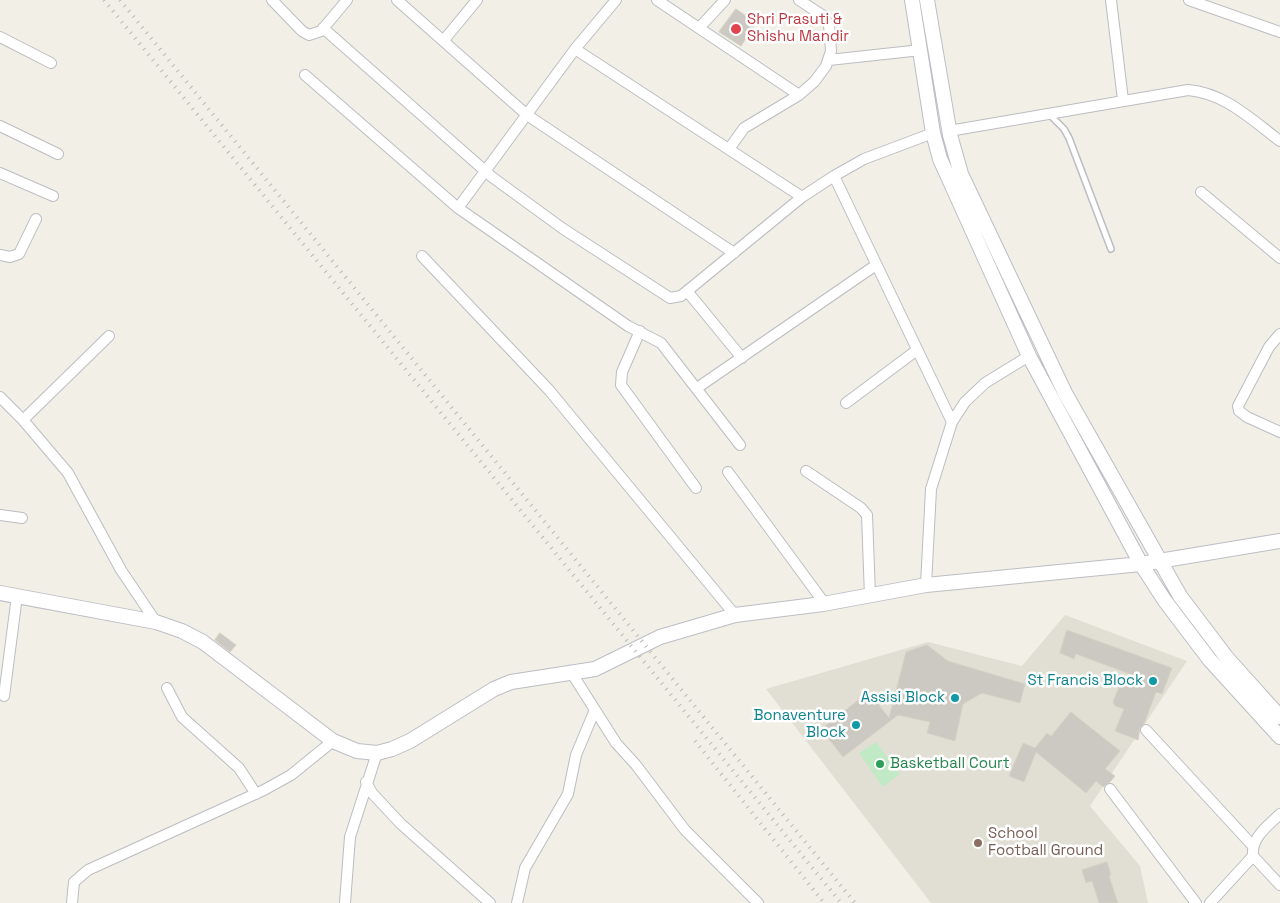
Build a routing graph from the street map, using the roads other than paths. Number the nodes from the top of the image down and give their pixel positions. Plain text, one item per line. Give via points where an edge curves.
1 (272, 0) edge
2 (347, 0) edge
3 (397, 0) edge
4 (476, 0) edge
5 (616, 0) edge
6 (657, 0) edge
7 (725, 0) edge
8 (799, 0) edge
9 (912, 0) edge
10 (927, 0) edge
11 (1111, 0) edge
12 (1189, 0) edge
13 (811, 4) edge
14 (323, 28) junction
15 (699, 28) junction
16 (1280, 32) edge
17 (0, 37) edge
18 (444, 40) junction
19 (575, 49) junction
20 (921, 50) junction
21 (829, 60) junction
22 (51, 63) dead end
23 (305, 75) dead end
24 (799, 95) junction
25 (1123, 100) junction
26 (1046, 113) junction
27 (527, 115) junction
28 (0, 126) edge
29 (949, 131) junction
30 (933, 133) junction
31 (1280, 141) edge
32 (729, 149) junction
33 (58, 154) dead end
34 (0, 173) edge
35 (486, 173) junction
36 (834, 176) junction
37 (1201, 192) dead end
38 (53, 196) dead end
39 (802, 197) junction
40 (458, 208) junction
41 (36, 219) dead end
42 (1111, 249) dead end
43 (734, 253) junction
44 (0, 255) edge
45 (422, 256) dead end
46 (1280, 258) edge
47 (876, 265) junction
48 (687, 291) junction
49 (640, 331) junction
50 (1280, 334) edge
51 (109, 336) dead end
52 (917, 350) junction
53 (1029, 356) junction
54 (742, 358) junction
55 (697, 388) junction
56 (0, 397) edge
57 (846, 402) dead end
58 (23, 420) junction
59 (952, 422) junction
60 (1280, 432) edge
61 (740, 445) dead end
62 (806, 471) dead end
63 (728, 472) dead end
64 (696, 488) dead end
65 (0, 514) edge
66 (22, 518) dead end
67 (1280, 541) edge
68 (1159, 561) junction
69 (1141, 564) junction
70 (926, 585) junction
71 (0, 593) edge
72 (17, 596) junction
73 (870, 596) junction
74 (826, 604) junction
75 (735, 614) junction
76 (156, 622) junction
77 (571, 672) junction
78 (167, 688) dead end
79 (4, 696) dead end
80 (594, 712) junction
81 (1280, 717) edge
82 (1146, 730) dead end
83 (1280, 737) edge
84 (333, 741) junction
85 (377, 753) junction
86 (366, 782) junction
87 (1110, 789) dead end
88 (256, 794) junction
89 (1280, 814) edge
90 (1253, 851) junction
91 (1280, 885) edge
92 (72, 903) edge
93 (345, 903) edge
94 (490, 903) edge
95 (517, 903) edge
96 (758, 903) edge
97 (1196, 903) edge
98 (1210, 903) edge

1 - 14 street via 305,34 312,35
2 - 14 street
3 - 18 street
4 - 18 street
5 - 19 street
6 - 15 street
7 - 15 street
8 - 13 street
9 - 20 main road
10 - 29 main road
11 - 25 street
12 - 16 street
13 - 21 street via 829,25 832,41
14 - 35 street
15 - 24 street
17 - 22 street
18 - 27 street
19 - 27 street
19 - 32 street
20 - 21 street
20 - 30 main road
21 - 24 street via 814,82
23 - 40 street
24 - 32 street via 744,128
25 - 26 street
25 - 31 street via 1200,91 1225,101
26 - 29 street
26 - 42 lane via 1061,125 1069,138
27 - 35 street
27 - 43 street
28 - 33 street
29 - 68 main road via 961,174 1065,393
30 - 36 street via 864,159
30 - 53 main road via 948,180
32 - 39 street
34 - 38 street
35 - 40 street
35 - 48 street via 665,296 678,298
36 - 39 street
36 - 47 street
37 - 46 street
39 - 43 street
40 - 49 street via 628,326
41 - 44 street via 19,254 10,257
43 - 48 street
45 - 75 street via 549,390
47 - 52 street
47 - 54 street
48 - 54 street
49 - 55 street via 668,349
49 - 64 street via 622,372 620,385
50 - 60 street via 1269,347 1238,406 1246,417
51 - 58 street
52 - 57 street
52 - 59 street
53 - 59 street via 975,392
53 - 69 main road
54 - 55 street
55 - 61 street
56 - 58 street
58 - 76 street via 68,473 121,570
59 - 70 street via 931,489
62 - 73 street via 867,515
63 - 74 street
65 - 66 street
67 - 68 main road
68 - 69 main road
68 - 81 main road via 1180,596 1227,658
69 - 70 main road
69 - 83 main road via 1164,601 1209,659
70 - 73 main road
71 - 72 main road
72 - 76 main road
72 - 79 street
73 - 74 main road
74 - 75 main road
75 - 77 main road via 660,637 595,669
76 - 84 main road via 203,642
77 - 80 street
77 - 85 main road via 502,685 410,741
78 - 88 street via 182,717 240,768
80 - 95 street via 576,756 568,794 524,868
80 - 96 street via 685,830
82 - 90 street
84 - 85 main road via 357,751
84 - 88 street via 291,775
85 - 86 street
86 - 93 street via 350,837
86 - 94 street via 400,824
87 - 97 street
88 - 92 street via 88,870 74,882
89 - 90 street via 1257,837
90 - 91 street
90 - 98 street

